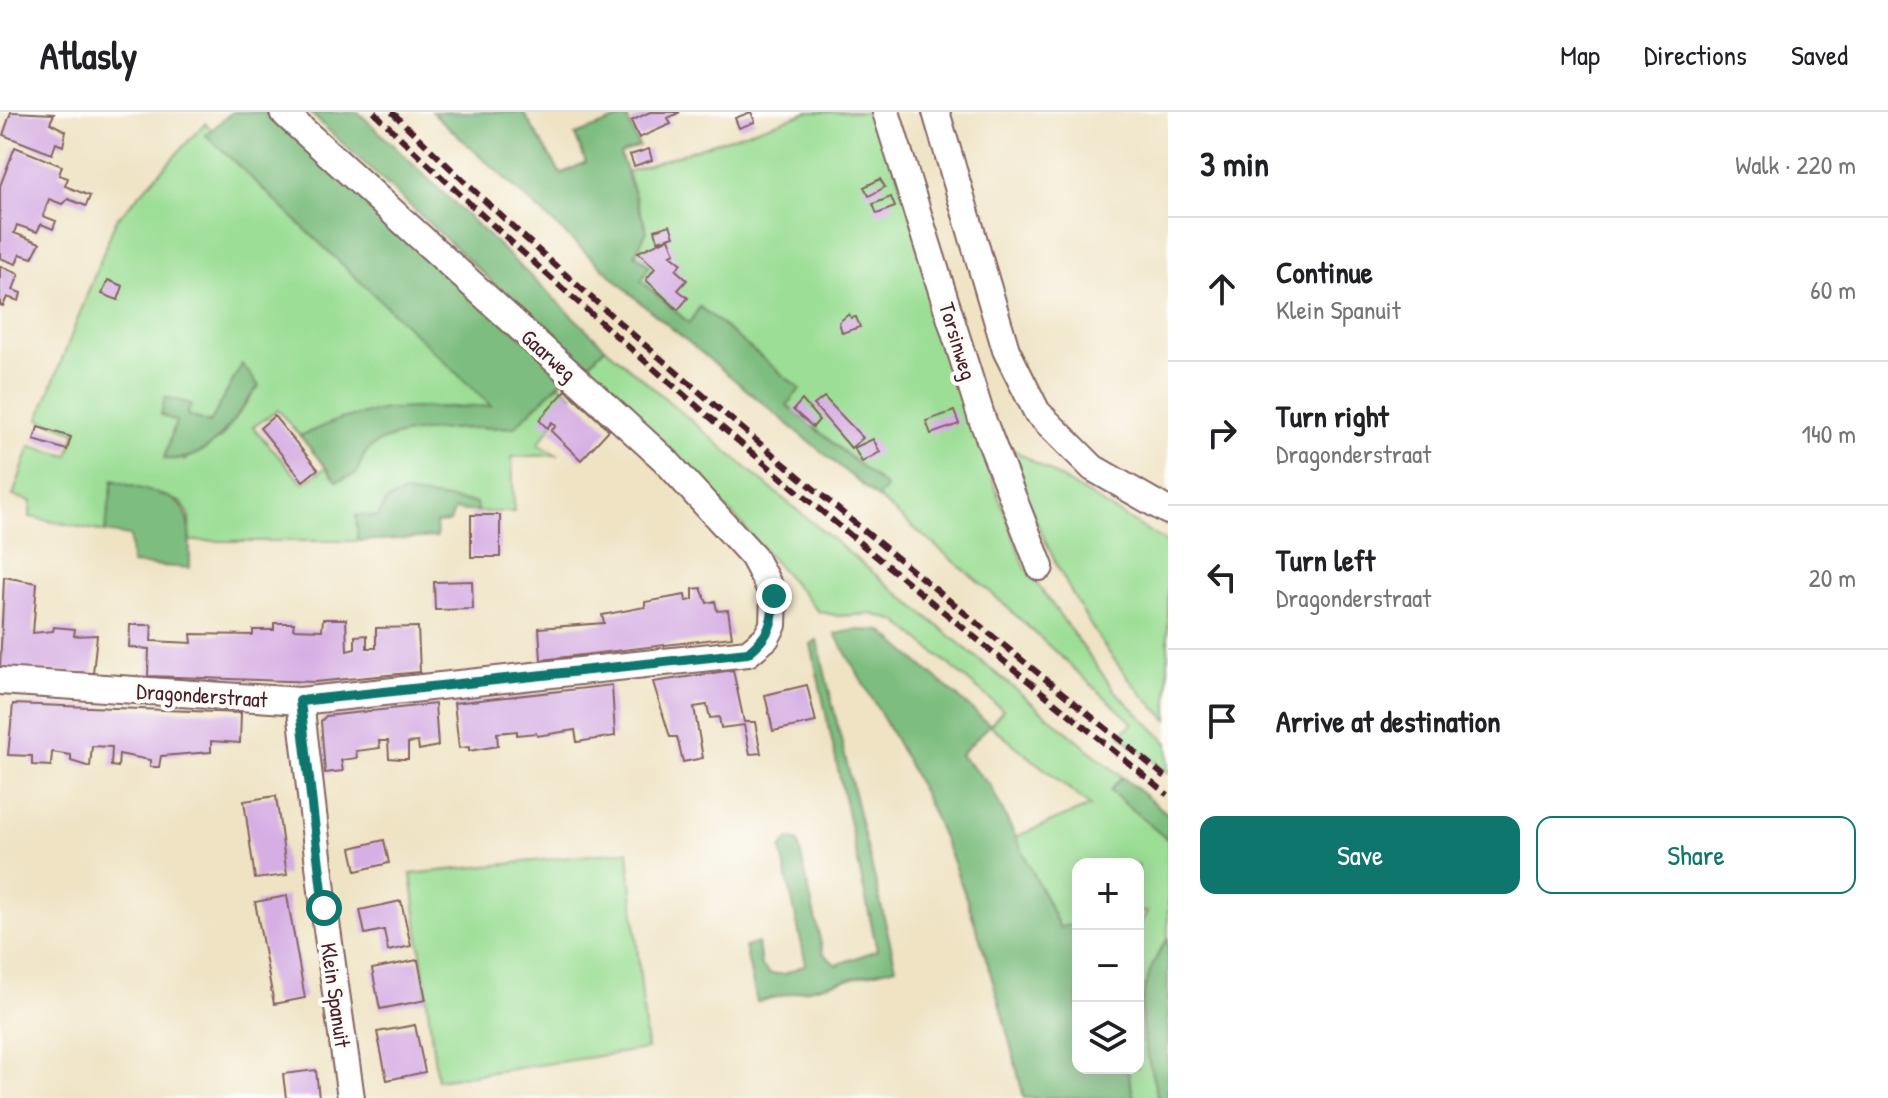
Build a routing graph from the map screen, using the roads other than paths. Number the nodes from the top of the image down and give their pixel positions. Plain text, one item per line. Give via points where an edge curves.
1 (283, 112) edge
2 (886, 112) edge
3 (936, 112) edge
4 (1168, 511) edge
5 (1040, 567) dead end
6 (773, 625) joint
7 (0, 681) edge
8 (300, 701) junction
9 (351, 1098) edge

1 - 6 street, Gaarweg via 665,460 753,556 774,596
2 - 5 street, Torsinweg via 982,419
3 - 4 street via 1006,350 1037,412 1093,468
6 - 8 street, Dragonderstraat via 748,653
7 - 8 street, Dragonderstraat
8 - 9 street, Klein Spanuit

